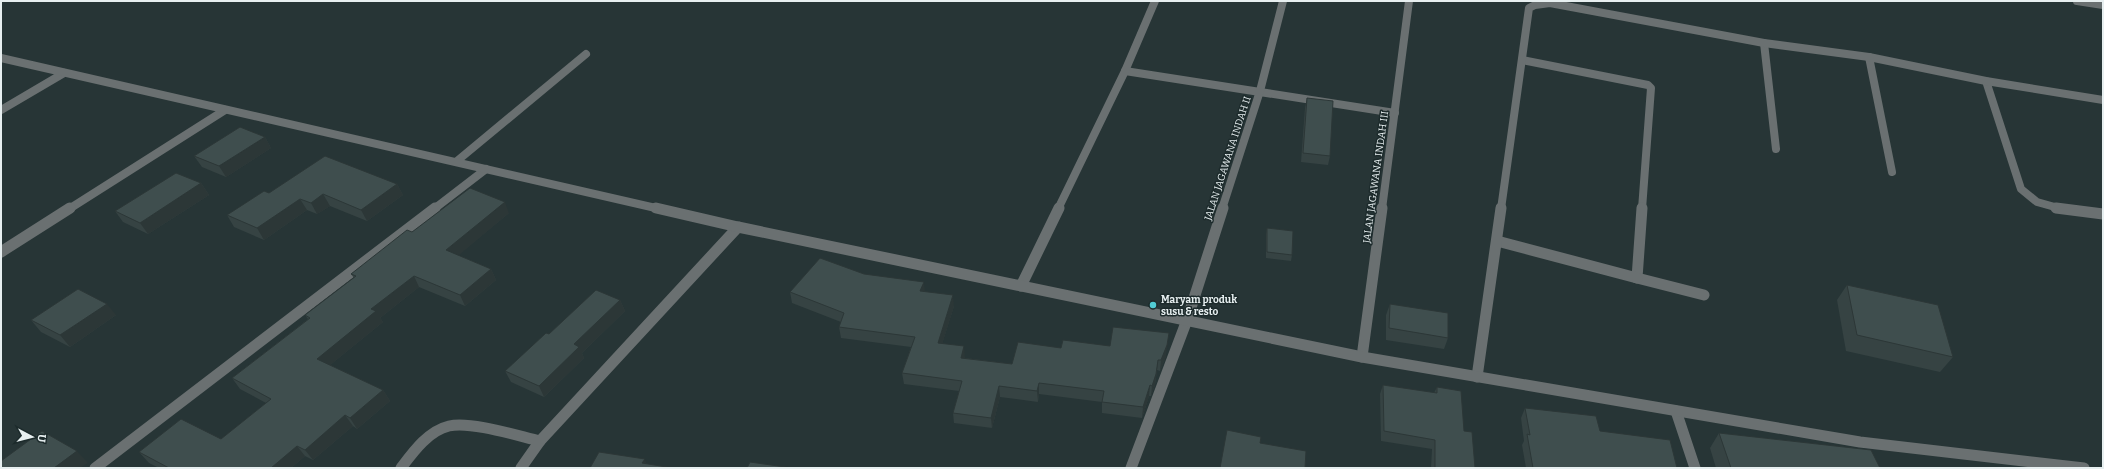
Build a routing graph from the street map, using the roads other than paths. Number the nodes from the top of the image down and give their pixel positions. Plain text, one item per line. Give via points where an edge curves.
1 (1155, 1) edge
2 (1283, 1) edge
3 (1409, 1) edge
4 (2077, 1) edge
5 (2103, 5) edge
6 (1764, 43) junction
7 (586, 54) dead end
8 (1869, 57) junction
9 (1, 58) edge
10 (1522, 60) junction
11 (1125, 71) junction
12 (64, 73) junction
13 (1986, 81) junction
14 (1260, 91) junction
15 (2103, 100) edge
16 (1, 110) edge
17 (225, 110) junction
18 (1395, 113) junction
19 (1776, 149) dead end
20 (458, 161) junction
21 (486, 169) junction
22 (1892, 172) dead end
23 (2103, 214) edge
24 (738, 227) junction
25 (1497, 241) junction
26 (1, 252) edge
27 (1637, 278) junction
28 (1021, 286) junction
29 (1704, 295) dead end
30 (1187, 320) junction
31 (1362, 356) junction
32 (1477, 377) junction
33 (1676, 411) junction
34 (540, 441) junction
35 (1860, 442) junction
36 (1867, 455) edge
37 (95, 468) edge
38 (401, 468) edge
39 (521, 468) edge
40 (1131, 468) edge
41 (1695, 468) edge
42 (2084, 468) edge

1 - 11 street
2 - 14 street, JALAN JAGAWANA INDAH II
3 - 18 street, JALAN JAGAWANA INDAH III
4 - 5 street
6 - 8 street
6 - 10 street via 1550,3 1529,8
6 - 19 street
7 - 20 street
8 - 13 street
8 - 22 street
9 - 12 street
10 - 25 street
10 - 27 street via 1648,85 1650,88
11 - 14 street
11 - 28 street
12 - 16 street
12 - 17 street
13 - 15 street
13 - 23 street via 2021,189 2025,194 2045,205
14 - 18 street
14 - 30 street, JALAN JAGAWANA INDAH II
17 - 20 street
17 - 26 street
18 - 31 street, JALAN JAGAWANA INDAH III
20 - 21 street
21 - 24 street
21 - 37 street
24 - 28 street
24 - 34 street
25 - 27 street
25 - 32 street
27 - 29 street
28 - 30 street
30 - 31 street
30 - 40 street, JALAN JAGAWANA INDAH II
31 - 32 street
32 - 33 street
33 - 35 street
33 - 41 street
34 - 38 street via 478,428 450,426 431,436
34 - 39 street
35 - 36 street
35 - 42 street

